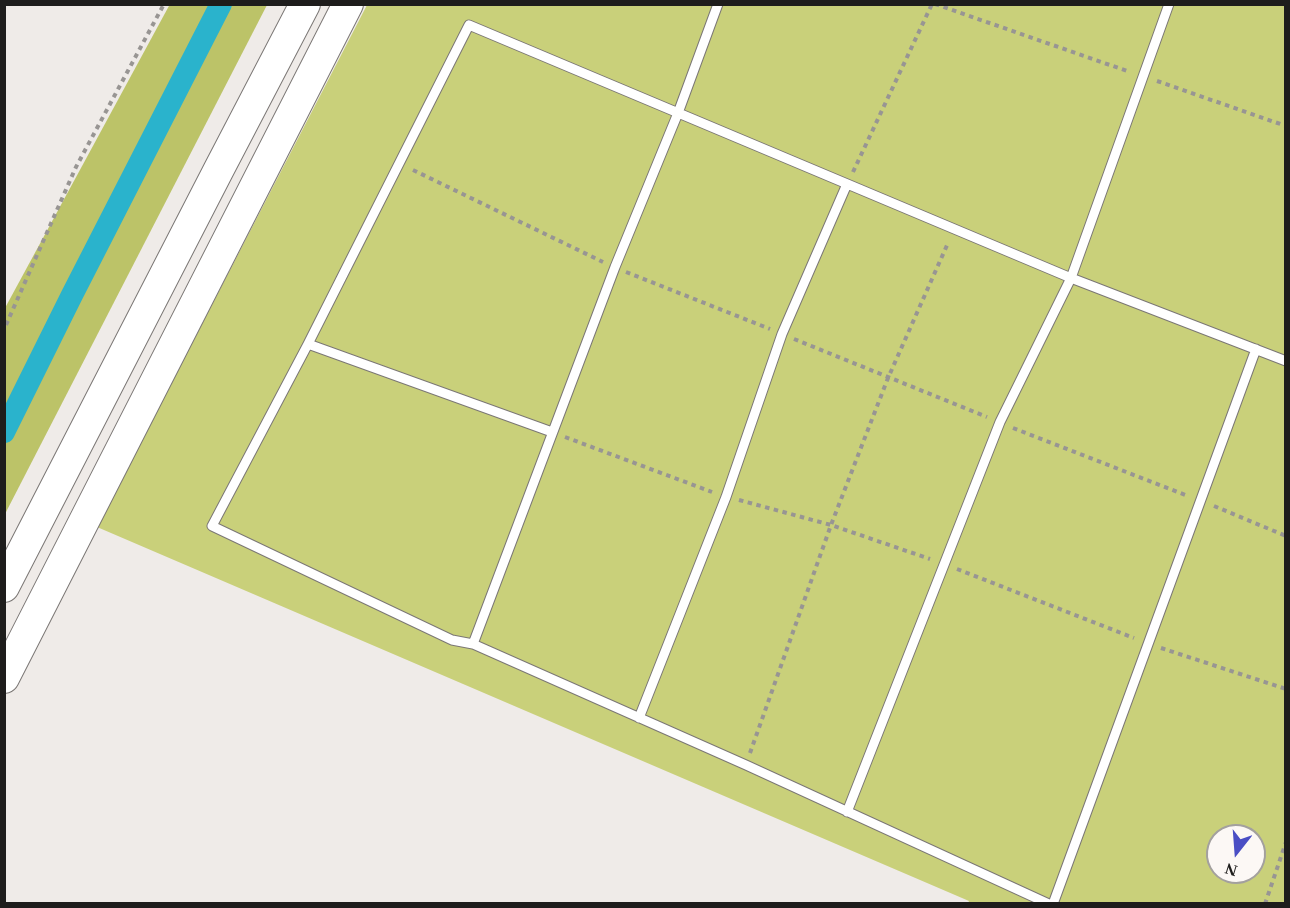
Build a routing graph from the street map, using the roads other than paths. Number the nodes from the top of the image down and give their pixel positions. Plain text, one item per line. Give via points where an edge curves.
1 (305, 4) edge
2 (348, 4) edge
3 (718, 4) edge
4 (1169, 4) edge
5 (678, 113) junction
6 (847, 184) junction
7 (1071, 278) junction
8 (308, 344) junction
9 (1256, 349) junction
10 (1286, 361) edge
11 (552, 432) junction
12 (4, 587) edge
13 (473, 644) junction
14 (4, 678) edge
15 (639, 718) junction
16 (847, 812) junction
17 (1051, 903) edge

1 - 12 main road
2 - 14 main road
3 - 5 lane
4 - 7 lane
5 - 6 lane
5 - 8 lane via 469,25
5 - 11 lane
6 - 7 lane
6 - 15 lane via 782,334 726,497
7 - 9 lane
7 - 16 lane via 1000,422
8 - 11 lane
8 - 13 lane via 212,526 452,640
9 - 10 lane
9 - 17 lane
11 - 13 lane
13 - 15 lane
15 - 16 lane
16 - 17 lane

